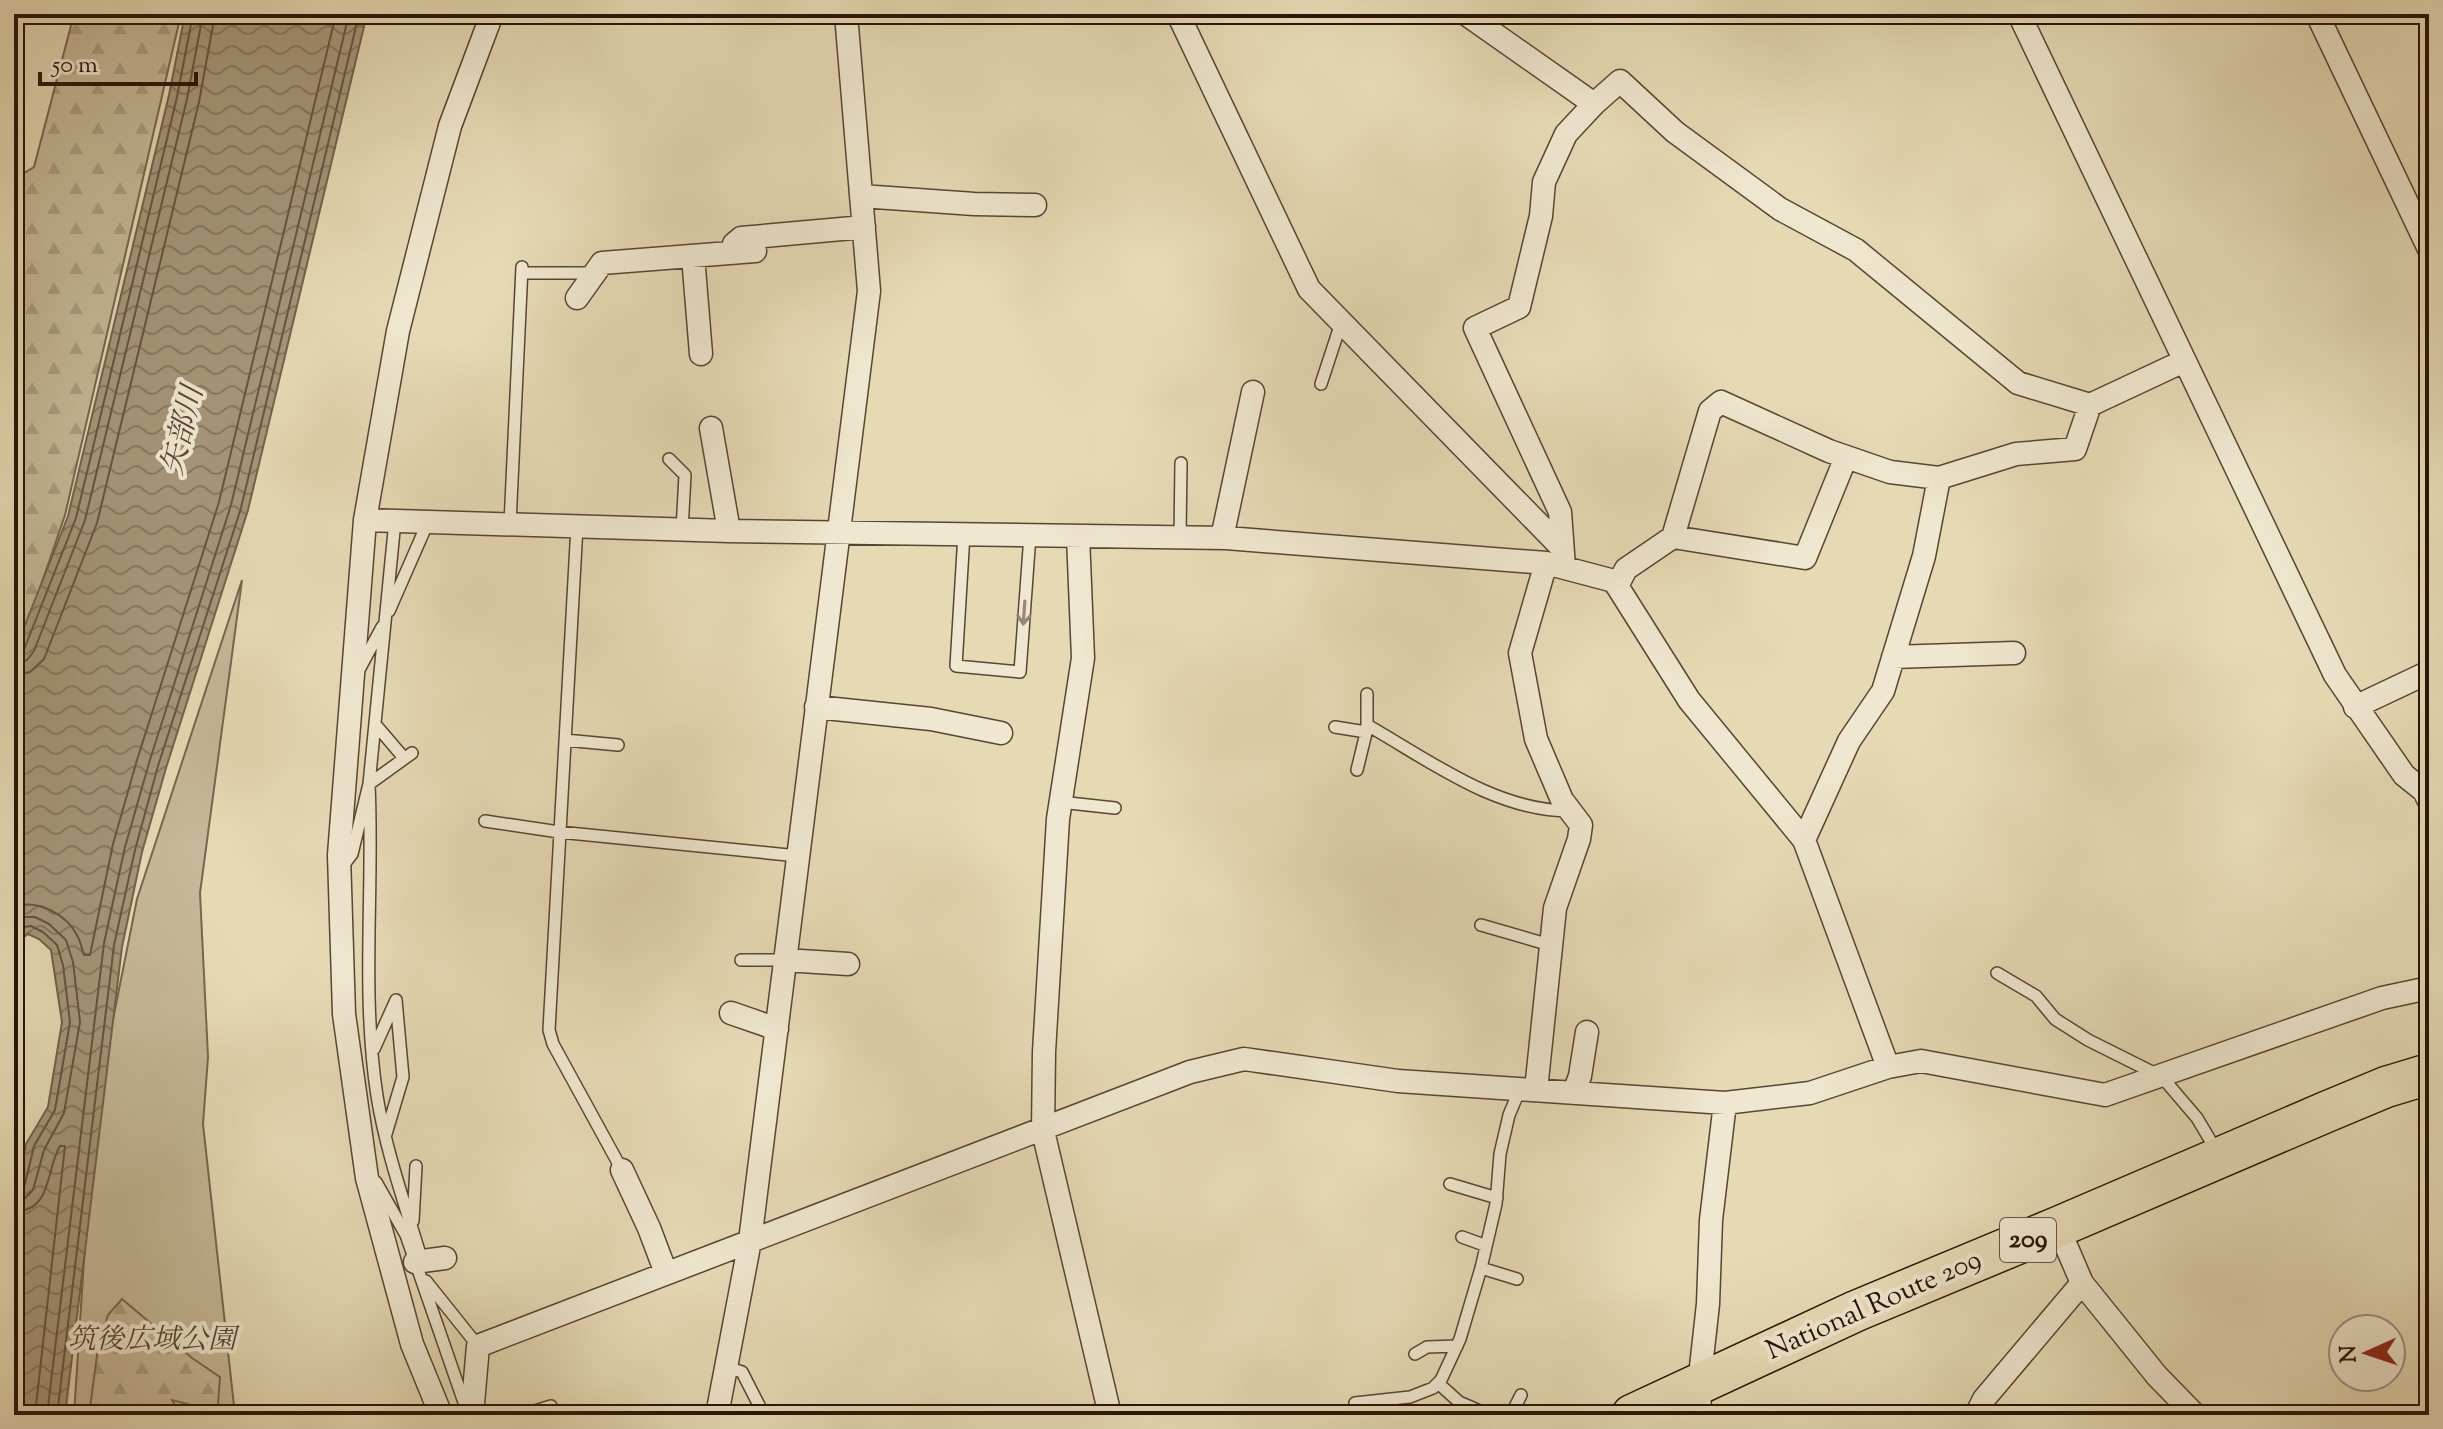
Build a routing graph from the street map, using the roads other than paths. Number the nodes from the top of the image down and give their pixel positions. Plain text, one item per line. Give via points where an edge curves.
1 (492, 14) edge
2 (846, 14) edge
3 (1178, 14) edge
4 (1466, 14) edge
5 (2019, 14) edge
6 (2317, 14) edge
7 (1594, 104) junction
8 (861, 196) junction
9 (1035, 205) dead end
10 (864, 227) junction
11 (2429, 249) edge
12 (693, 256) junction
13 (595, 273) junction
14 (577, 298) dead end
15 (1341, 323) junction
16 (701, 354) dead end
17 (2184, 361) junction
18 (1321, 384) dead end
19 (1253, 392) dead end
20 (2090, 405) junction
21 (711, 428) dead end
22 (1846, 457) junction
23 (669, 459) dead end
24 (1181, 463) dead end
25 (1939, 478) junction
26 (365, 520) junction
27 (395, 521) junction
28 (428, 522) junction
29 (510, 524) junction
30 (577, 526) junction
31 (682, 530) junction
32 (729, 531) junction
33 (838, 531) junction
34 (964, 534) junction
35 (1030, 535) junction
36 (1078, 536) junction
37 (1180, 537) junction
38 (1673, 537) junction
39 (1222, 538) junction
40 (1558, 559) junction
41 (1617, 586) junction
42 (385, 622) junction
43 (2014, 653) dead end
44 (1893, 657) junction
45 (2429, 672) edge
46 (352, 683) junction
47 (1367, 694) dead end
48 (816, 707) junction
49 (2355, 707) junction
50 (375, 724) junction
51 (1335, 727) dead end
52 (1366, 729) junction
53 (1001, 733) dead end
54 (565, 740) junction
55 (618, 745) dead end
56 (1357, 770) dead end
57 (369, 784) junction
58 (2429, 801) edge
59 (1060, 802) junction
60 (1115, 808) dead end
61 (1570, 811) junction
62 (485, 821) dead end
63 (559, 832) junction
64 (1804, 840) junction
65 (798, 856) junction
66 (339, 871) junction
67 (1481, 925) dead end
68 (1550, 945) junction
69 (741, 960) dead end
70 (785, 960) junction
71 (848, 964) dead end
72 (1997, 973) dead end
73 (2429, 988) edge
74 (731, 1013) dead end
75 (777, 1029) junction
76 (1587, 1032) dead end
77 (373, 1052) junction
78 (1888, 1067) junction
79 (2429, 1074) edge
80 (2162, 1077) junction
81 (1528, 1089) junction
82 (1574, 1092) junction
83 (1725, 1103) junction
84 (1043, 1131) junction
85 (386, 1135) junction
86 (2220, 1157) junction
87 (365, 1164) junction
88 (416, 1166) dead end
89 (622, 1170) joint
90 (1450, 1184) dead end
91 (1497, 1198) junction
92 (2058, 1227) junction
93 (413, 1231) junction
94 (1462, 1237) dead end
95 (750, 1241) junction
96 (1484, 1245) junction
97 (425, 1262) junction
98 (1481, 1268) junction
99 (666, 1273) junction
100 (1517, 1279) dead end
101 (2082, 1283) junction
102 (478, 1346) junction
103 (1457, 1346) junction
104 (1415, 1354) dead end
105 (726, 1367) junction
106 (1438, 1383) junction
107 (1521, 1395) dead end
108 (1700, 1400) edge
109 (1379, 1401) junction
110 (1355, 1403) dead end
111 (551, 1406) dead end
112 (441, 1415) edge
113 (470, 1415) edge
114 (522, 1415) edge
115 (717, 1415) edge
116 (764, 1415) edge
117 (1110, 1415) edge
118 (1380, 1415) edge
119 (1489, 1415) edge
120 (1511, 1415) edge
121 (1632, 1415) edge
122 (1976, 1415) edge
123 (2195, 1415) edge

1 - 26 street via 450,126 398,331
2 - 8 street
3 - 15 street via 1309,289
4 - 7 street
5 - 17 street
6 - 11 street
7 - 20 street via 1620,81 1675,132 1780,209 1856,250 2018,383
7 - 40 street via 1566,134 1544,182 1519,307 1475,328 1560,512
8 - 9 street
8 - 10 street
10 - 12 street via 741,238 733,245 744,252
10 - 33 street via 869,291
12 - 13 street via 602,263
12 - 16 street
13 - 14 street
13 - 29 lane via 522,270
15 - 18 lane
15 - 40 street
17 - 20 street
17 - 49 street
19 - 39 street
20 - 25 street via 2075,449 2016,454
21 - 32 street
22 - 25 street via 1890,472
22 - 38 street via 1805,558
22 - 38 street via 1721,402 1710,411
23 - 31 lane via 685,475
24 - 37 lane
25 - 44 street via 1924,556
26 - 27 street
26 - 46 street
27 - 28 street
27 - 42 lane
28 - 29 street
28 - 42 lane
29 - 30 street
30 - 31 street
30 - 54 lane
31 - 32 street
32 - 33 street
33 - 34 street
33 - 48 street
34 - 35 street
35 -> 34 lane via 1020,672 956,666
35 - 36 street
36 - 37 street
36 - 59 street via 1083,658
37 - 39 street
38 - 41 street via 1626,569
39 - 40 street
40 - 41 street
40 - 61 street via 1520,653 1536,739
41 - 64 street via 1689,700
42 - 46 lane
42 - 50 lane
43 - 44 street
44 - 64 street via 1883,691 1849,741
45 - 49 street
46 - 66 street
47 - 52 lane
48 - 53 street via 931,719
48 - 65 street
49 - 58 street
50 - 57 lane
50 - 57 lane via 408,756
51 - 52 lane
52 - 56 lane
52 - 61 lane via 1515,804
54 - 55 lane
54 - 63 lane
57 - 66 lane via 352,854
57 - 77 lane
59 - 60 lane
59 - 84 street
61 - 68 street via 1581,825 1579,839 1555,908
62 - 63 lane
63 - 65 lane
63 - 89 lane via 549,1030
64 - 78 street
65 - 70 street
66 - 87 street via 344,1014
67 - 68 lane
68 - 81 street
69 - 70 lane
70 - 71 street
70 - 75 street
72 - 80 lane via 2036,996 2055,1019 2088,1040
73 - 80 street via 2382,998
74 - 75 street
75 - 95 street
76 - 82 street
77 - 85 lane
77 - 85 lane via 396,1000 403,1077
78 - 80 street via 1921,1061 2105,1095
78 - 83 street via 1810,1093
79 - 86 highway, National Route 209 / 209
80 - 86 lane via 2197,1118
81 - 82 street
81 - 84 street via 1398,1081 1244,1059 1190,1072
81 - 91 lane via 1509,1115
82 - 83 street
83 - 108 street via 1711,1220
84 - 95 street
84 - 117 street
85 - 93 lane
86 - 92 highway, National Route 209 / 209
87 - 97 lane
87 - 112 street via 412,1344
88 - 93 lane
89 - 99 street
90 - 91 lane
91 - 96 lane
92 - 101 street
92 - 108 highway, National Route 209 / 209 via 1856,1311
93 - 97 lane
94 - 96 lane
95 - 99 street
95 - 105 street
96 - 98 lane
97 - 102 lane via 439,1300
97 - 113 lane
98 - 100 lane
98 - 103 lane
99 - 102 street
101 - 122 street
101 - 123 street
102 - 113 street
103 - 104 lane via 1427,1347
103 - 106 lane
105 - 115 street
105 - 116 lane via 742,1372
106 - 109 lane via 1410,1397
106 - 119 lane via 1459,1402
107 - 120 lane
108 - 121 highway, National Route 209 / 209
109 - 110 lane
109 - 118 lane
111 - 114 lane

